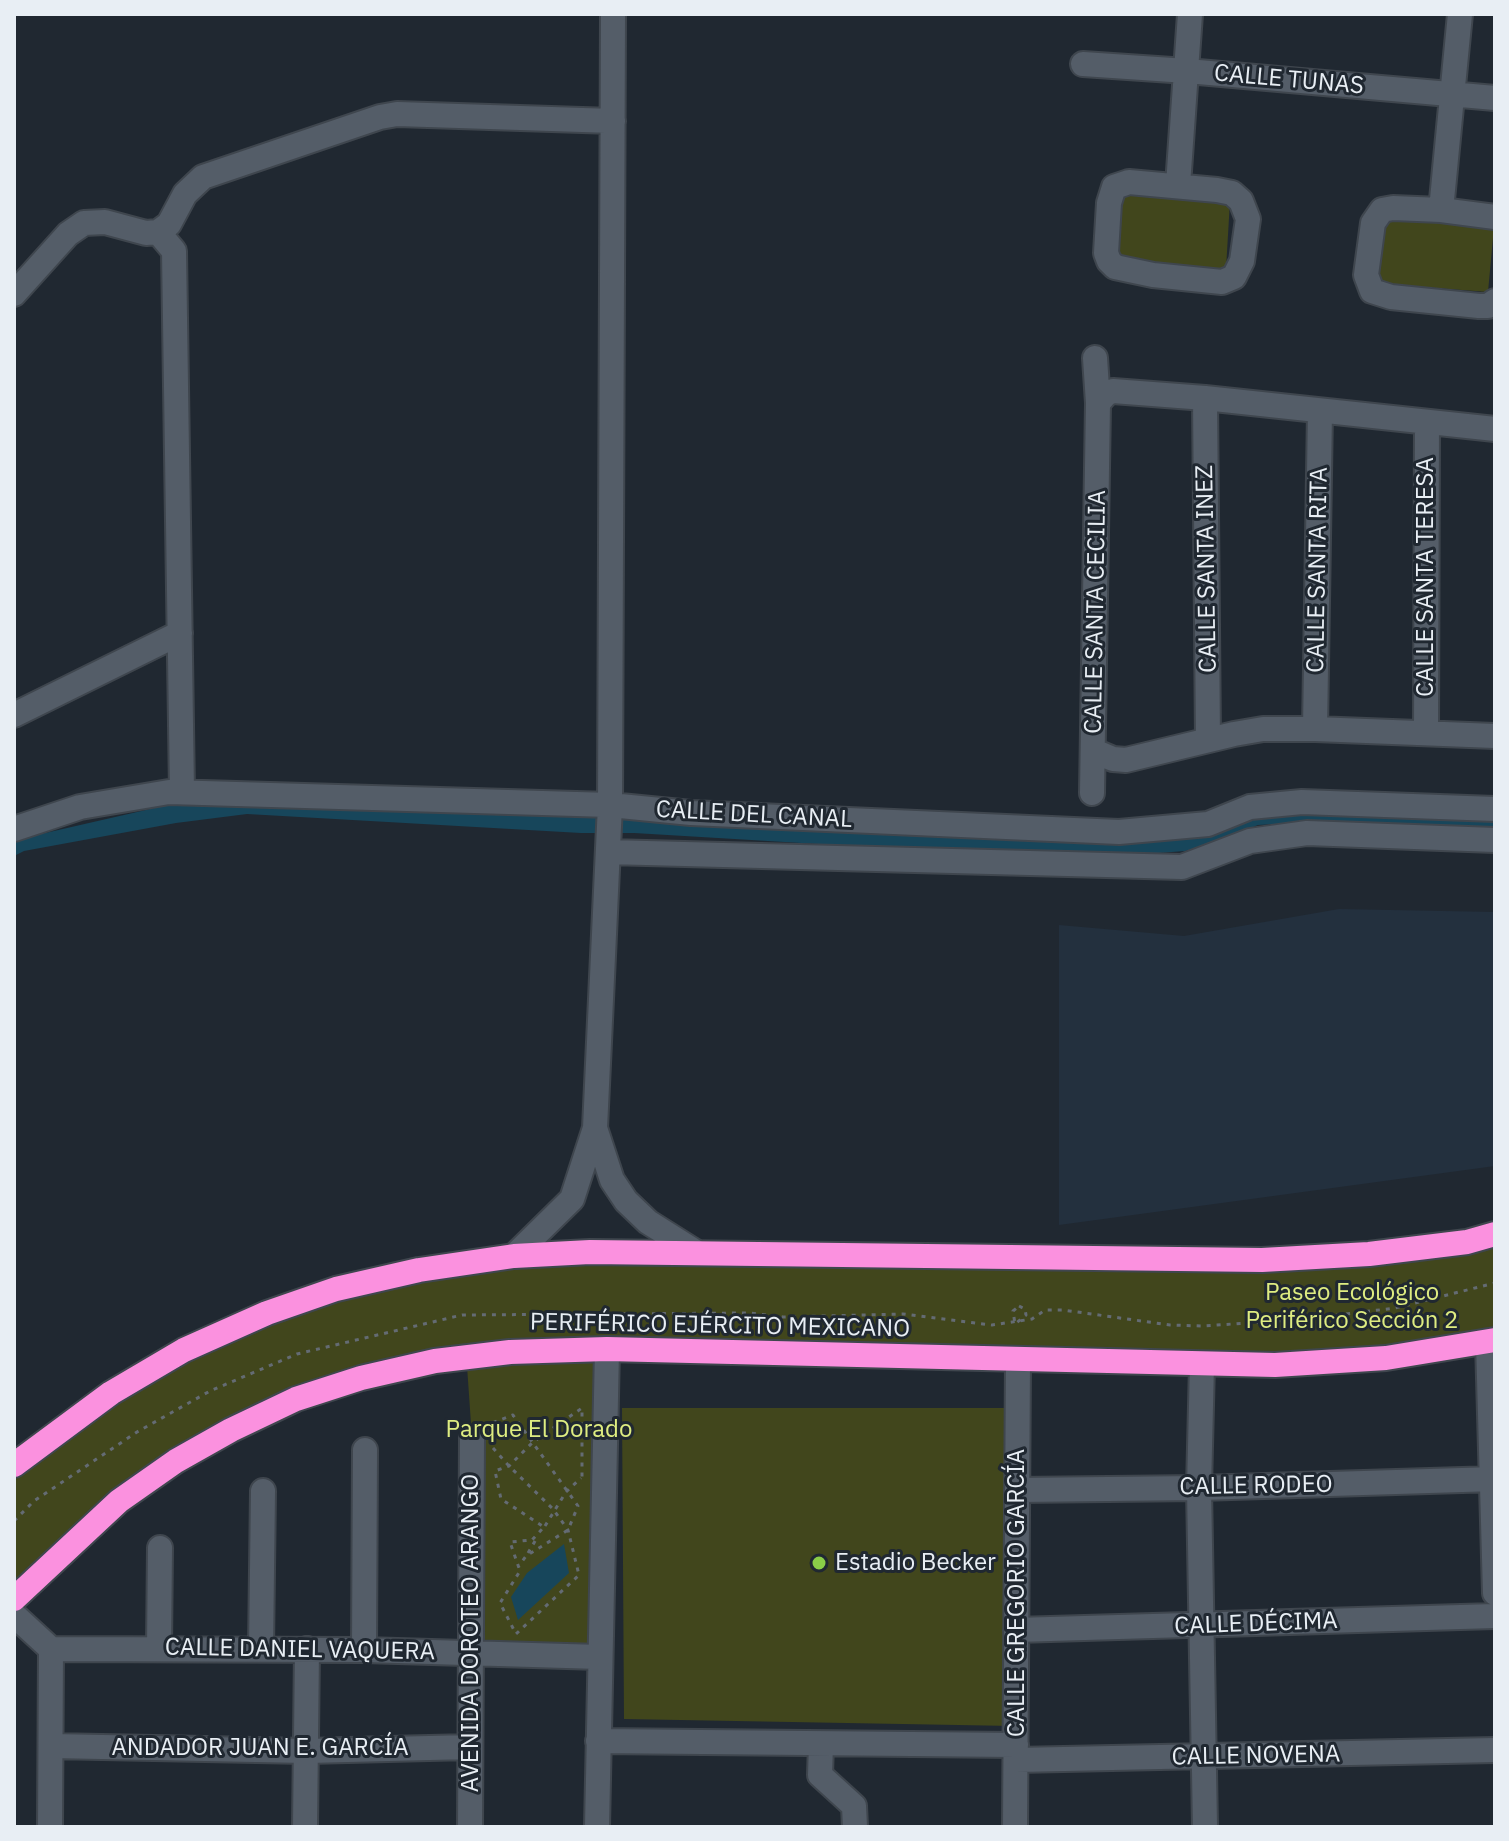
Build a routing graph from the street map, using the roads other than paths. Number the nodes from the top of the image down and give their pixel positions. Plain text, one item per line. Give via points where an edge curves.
1 (613, 14) edge
2 (1190, 14) edge
3 (1460, 14) edge
4 (1083, 64) dead end
5 (1187, 71) junction
6 (1451, 95) junction
7 (1495, 98) edge
8 (613, 121) junction
9 (1178, 185) junction
10 (1441, 210) junction
11 (1495, 217) edge
12 (158, 232) junction
13 (14, 294) edge
14 (1495, 301) edge
15 (1095, 358) dead end
16 (1205, 398) junction
17 (1098, 403) junction
18 (1320, 411) junction
19 (1427, 422) junction
20 (1495, 429) edge
21 (180, 633) junction
22 (14, 715) edge
23 (1315, 729) junction
24 (1426, 732) junction
25 (1495, 736) edge
26 (1208, 740) junction
27 (1094, 751) junction
28 (182, 792) junction
29 (1092, 793) dead end
30 (610, 805) junction
31 (1495, 809) edge
32 (14, 829) edge
33 (1495, 840) edge
34 (608, 852) junction
35 (595, 1128) junction
36 (1495, 1234) edge
37 (694, 1251) junction
38 (514, 1256) junction
39 (1491, 1341) edge
40 (607, 1349) junction
41 (1018, 1360) junction
42 (1202, 1364) junction
43 (1493, 1386) edge
44 (472, 1438) dead end
45 (365, 1450) dead end
46 (14, 1465) edge
47 (1494, 1480) edge
48 (1199, 1488) junction
49 (1017, 1490) junction
50 (263, 1491) dead end
51 (160, 1548) dead end
52 (1495, 1593) edge
53 (14, 1599) edge
54 (14, 1615) edge
55 (1495, 1616) edge
56 (1201, 1626) junction
57 (1016, 1630) junction
58 (159, 1648) junction
59 (51, 1649) junction
60 (261, 1649) junction
61 (307, 1649) junction
62 (364, 1650) junction
63 (470, 1652) junction
64 (600, 1657) junction
65 (598, 1741) junction
66 (821, 1744) junction
67 (51, 1746) junction
68 (470, 1747) junction
69 (1495, 1750) edge
70 (307, 1751) junction
71 (1016, 1753) junction
72 (1205, 1758) junction
73 (50, 1827) edge
74 (305, 1827) edge
75 (470, 1827) edge
76 (597, 1827) edge
77 (855, 1827) edge
78 (1015, 1827) edge
79 (1205, 1827) edge

1 - 8 street
2 - 5 street
3 - 6 street
4 - 5 street, CALLE TUNAS
5 - 6 street, CALLE TUNAS
5 - 9 street
6 - 7 street, CALLE TUNAS
6 - 10 street
8 - 12 street via 380,117 203,177
8 - 30 street
9 - 9 street via 1129,182 1114,187 1109,261 1125,271 1229,281 1242,261 1246,210 1232,193
10 - 11 street
10 - 14 street via 1393,208 1376,215 1367,284 1391,297 1479,306
12 - 13 street via 84,223
12 - 21 street via 174,251
15 - 17 street, CALLE SANTA CECILIA
16 - 17 street via 1113,391
16 - 18 street
16 - 26 street, CALLE SANTA INEZ
17 - 27 street, CALLE SANTA CECILIA
18 - 19 street
18 - 23 street, CALLE SANTA RITA
19 - 20 street
19 - 24 street, CALLE SANTA TERESA
21 - 22 street
21 - 28 street
23 - 24 street, CALLE SANTA CECILIA
23 - 26 street, CALLE SANTA CECILIA via 1263,729
24 - 25 street, CALLE SANTA CECILIA
26 - 27 street, CALLE SANTA CECILIA via 1126,760
27 - 29 street
28 - 30 street, CALLE DEL CANAL
28 - 32 street, CALLE DEL CANAL via 80,807
30 - 31 street, CALLE DEL CANAL via 1119,832 1208,824 1250,807 1302,802
30 - 34 street
33 - 34 street via 1307,833 1250,841 1182,867
34 - 35 street
35 - 37 street via 612,1180 626,1201
35 - 38 street via 572,1199
36 - 37 highway via 1369,1254 1262,1260
37 - 38 highway
38 - 46 highway via 405,1273 267,1313 184,1350 111,1393
39 - 42 highway, PERIFÉRICO EJÉRCITO MEXICANO via 1386,1358
39 - 43 street
40 - 41 highway, PERIFÉRICO EJÉRCITO MEXICANO
40 - 53 highway, PERIFÉRICO EJÉRCITO MEXICANO via 435,1361 296,1399 176,1461 131,1493
40 - 64 street
41 - 42 highway, PERIFÉRICO EJÉRCITO MEXICANO
41 - 49 street, CALLE GREGORIO GARCÍA
42 - 48 street
43 - 47 street
44 - 63 street, AVENIDA DOROTEO ARANGO
45 - 62 street
47 - 48 street, CALLE RODEO
47 - 52 street
48 - 49 street, CALLE RODEO
48 - 56 street
49 - 57 street, CALLE GREGORIO GARCÍA
50 - 60 street
51 - 58 street
54 - 59 street
55 - 56 street, CALLE DÉCIMA
56 - 57 street, CALLE DÉCIMA
56 - 72 street
57 - 71 street, CALLE GREGORIO GARCÍA
58 - 59 street, CALLE DANIEL VAQUERA
58 - 60 street, CALLE DANIEL VAQUERA
59 - 67 street
60 - 61 street, CALLE DANIEL VAQUERA
61 - 62 street, CALLE DANIEL VAQUERA
61 - 70 street
62 - 63 street, CALLE DANIEL VAQUERA
63 - 64 street, CALLE DANIEL VAQUERA
63 - 68 street, AVENIDA DOROTEO ARANGO
64 - 65 street
65 - 66 street
65 - 76 street
66 - 71 street
66 - 77 street via 820,1775 854,1806
67 - 70 street, ANDADOR JUAN E. GARCÍA
67 - 73 street
68 - 70 street, ANDADOR JUAN E. GARCÍA
68 - 75 street, AVENIDA DOROTEO ARANGO
69 - 72 street, CALLE NOVENA
70 - 74 street
71 - 72 street, CALLE NOVENA
71 - 78 street, CALLE GREGORIO GARCÍA
72 - 79 street

